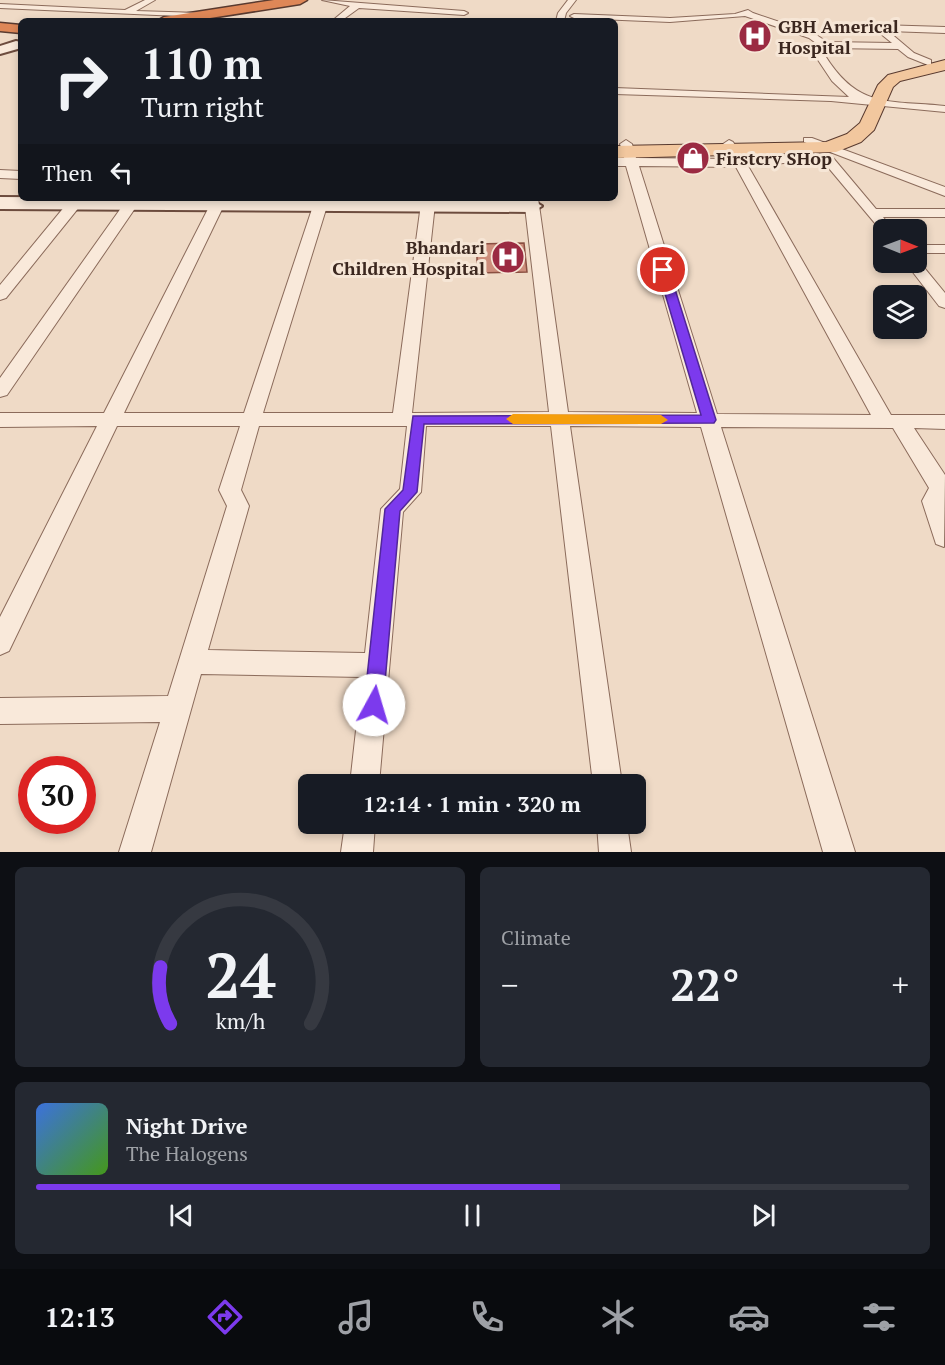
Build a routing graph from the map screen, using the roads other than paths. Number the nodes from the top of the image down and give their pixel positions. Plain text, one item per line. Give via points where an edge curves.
1 (151, 0) edge
2 (300, 0) edge
3 (316, 0) edge
4 (326, 0) edge
5 (572, 0) edge
6 (357, 5) junction
7 (0, 6) edge
8 (76, 10) junction
9 (126, 13) junction
10 (574, 16) dead end
11 (57, 17) dead end
12 (194, 18) edge
13 (340, 18) edge
14 (456, 18) edge
15 (561, 18) edge
16 (0, 27) edge
17 (945, 30) edge
18 (12, 41) edge
19 (914, 42) dead end
20 (896, 44) junction
21 (825, 45) junction
22 (936, 65) edge
23 (618, 91) edge
24 (873, 102) junction
25 (945, 109) edge
26 (808, 140) junction
27 (829, 147) junction
28 (620, 148) edge
29 (734, 153) junction
30 (0, 174) edge
31 (18, 175) edge
32 (945, 192) edge
33 (436, 201) edge
34 (532, 202) edge
35 (75, 203) junction
36 (131, 204) junction
37 (217, 205) junction
38 (3, 206) edge
39 (320, 206) junction
40 (873, 213) junction
41 (945, 213) edge
42 (878, 219) edge
43 (927, 249) edge
44 (945, 249) edge
45 (921, 273) edge
46 (0, 295) edge
47 (945, 303) edge
48 (0, 391) edge
49 (251, 419) junction
50 (561, 419) junction
51 (0, 420) edge
52 (110, 420) junction
53 (410, 420) junction
54 (709, 420) junction
55 (892, 422) junction
56 (945, 422) edge
57 (945, 538) edge
58 (0, 643) edge
59 (191, 662) junction
60 (378, 665) junction
61 (177, 709) junction
62 (0, 711) edge
63 (366, 774) edge
64 (606, 774) edge
65 (359, 834) edge
66 (613, 834) edge
67 (135, 852) edge
68 (357, 852) edge
69 (615, 852) edge
70 (839, 852) edge

1 - 9 street
2 - 12 highway
3 - 12 highway
4 - 6 street
5 - 15 street
6 - 13 street
6 - 14 street via 467,11
7 - 8 street
8 - 9 street
8 - 11 street
9 - 12 street
10 - 21 street via 670,20 747,12 812,36
16 - 18 highway
17 - 20 street via 879,28
19 - 20 street
20 - 21 street
20 - 22 street
21 - 24 street via 821,57 838,84
22 - 24 main road via 894,78
23 - 24 street
24 - 25 street
24 - 26 main road via 848,128
24 - 27 main road via 868,126 854,138
26 - 27 street
26 - 29 main road
27 - 29 main road
27 - 32 street
28 - 29 main road
28 - 54 street
29 - 40 street via 825,156
29 - 55 street
30 - 31 street
33 - 34 street
33 - 39 street
33 - 53 street
34 - 50 street
35 - 36 street
35 - 38 street
35 - 46 street
36 - 37 street
36 - 48 street
37 - 39 street
37 - 52 street
39 - 49 street
40 - 41 street
40 - 42 street
43 - 44 street
45 - 47 street
49 - 52 street
49 - 53 street
49 - 59 street via 230,490 238,506
50 - 53 street
50 - 54 street
50 - 64 street
51 - 52 street
52 - 58 street
53 - 60 street via 410,492 392,509
54 - 55 street
54 - 70 street
55 - 56 street
55 - 57 street via 935,476 940,488 933,501
59 - 60 street
59 - 61 street
60 - 63 street
61 - 62 street
61 - 67 street
65 - 68 street
66 - 69 street

